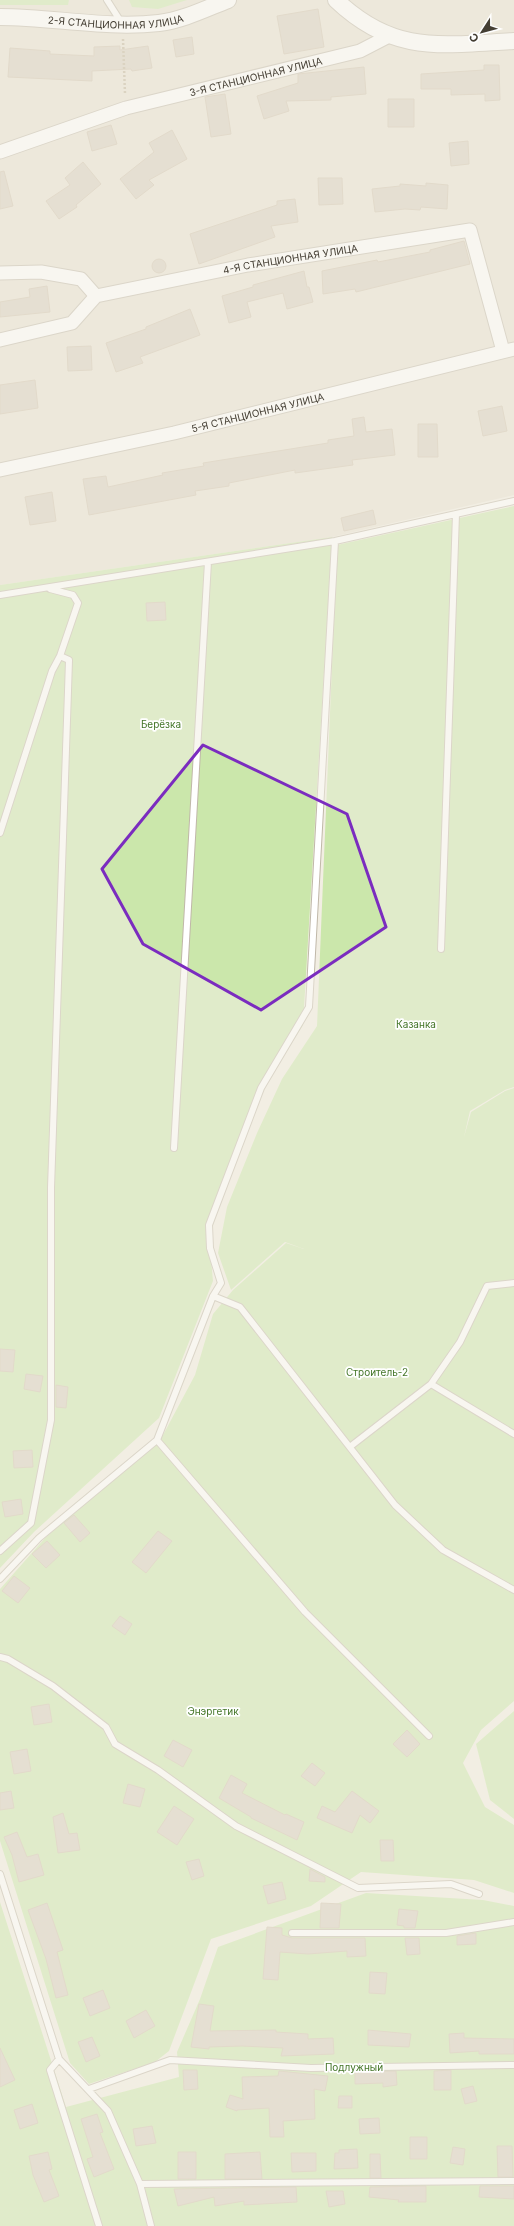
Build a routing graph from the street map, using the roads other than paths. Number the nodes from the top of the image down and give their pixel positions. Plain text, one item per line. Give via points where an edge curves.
1 (107, 0) edge
2 (228, 0) edge
3 (336, 0) edge
4 (0, 17) edge
5 (122, 25) junction
6 (389, 36) junction
7 (514, 41) edge
8 (0, 152) edge
9 (0, 273) edge
10 (96, 296) junction
11 (0, 340) edge
12 (508, 350) edge
13 (0, 470) edge
14 (514, 501) edge
15 (456, 514) junction
16 (335, 541) junction
17 (208, 562) junction
18 (47, 588) junction
19 (0, 595) edge
20 (60, 656) junction
21 (0, 833) edge
22 (441, 949) dead end
23 (174, 1148) dead end
24 (514, 1283) edge
25 (213, 1296) junction
26 (432, 1384) junction
27 (514, 1434) edge
28 (157, 1440) junction
29 (351, 1446) junction
30 (0, 1551) edge
31 (0, 1579) edge
32 (514, 1590) edge
33 (0, 1657) edge
34 (429, 1736) dead end
35 (0, 1874) edge
36 (479, 1894) dead end
37 (514, 1922) edge
38 (292, 1933) dead end
39 (59, 2059) junction
40 (514, 2065) edge
41 (89, 2089) junction
42 (514, 2180) edge
43 (140, 2184) junction
44 (99, 2226) edge
45 (151, 2226) edge

1 - 5 lane
2 - 5 street, 2-Я СТАНЦИОННАЯ УЛИЦА via 192,15 159,23
3 - 6 street via 355,17
4 - 5 street, 2-Я СТАНЦИОННАЯ УЛИЦА
6 - 7 street via 438,46
6 - 8 street, 3-Я СТАНЦИОННАЯ УЛИЦА via 360,51 126,108
9 - 10 street via 41,272 81,279
10 - 11 street via 72,323
10 - 12 street, 4-Я СТАНЦИОННАЯ УЛИЦА via 248,265 470,230
12 - 13 street, 5-Я СТАНЦИОННАЯ УЛИЦА via 174,433
14 - 15 lane
15 - 16 lane
15 - 22 lane
16 - 17 lane
16 - 25 lane via 309,1007 260,1088 209,1225 210,1248 221,1283
17 - 18 lane
17 - 23 lane
18 - 19 lane
18 - 20 lane via 73,595 78,603
20 - 21 lane via 52,671
20 - 30 lane via 69,660 51,1188 51,1420 31,1523
24 - 26 lane via 487,1286 460,1342
25 - 28 lane
25 - 29 lane via 240,1307
26 - 27 lane
26 - 29 lane
28 - 31 lane via 39,1538
28 - 34 lane via 306,1612
29 - 32 lane via 395,1505 443,1550
33 - 36 lane via 8,1659 53,1686 106,1727 116,1744 158,1770 236,1826 358,1888 451,1884
35 - 39 lane
37 - 38 lane via 446,1933
39 - 41 lane
39 - 44 lane via 50,2070
40 - 41 lane via 311,2068 170,2060
41 - 43 lane via 108,2111
42 - 43 lane
43 - 45 lane

